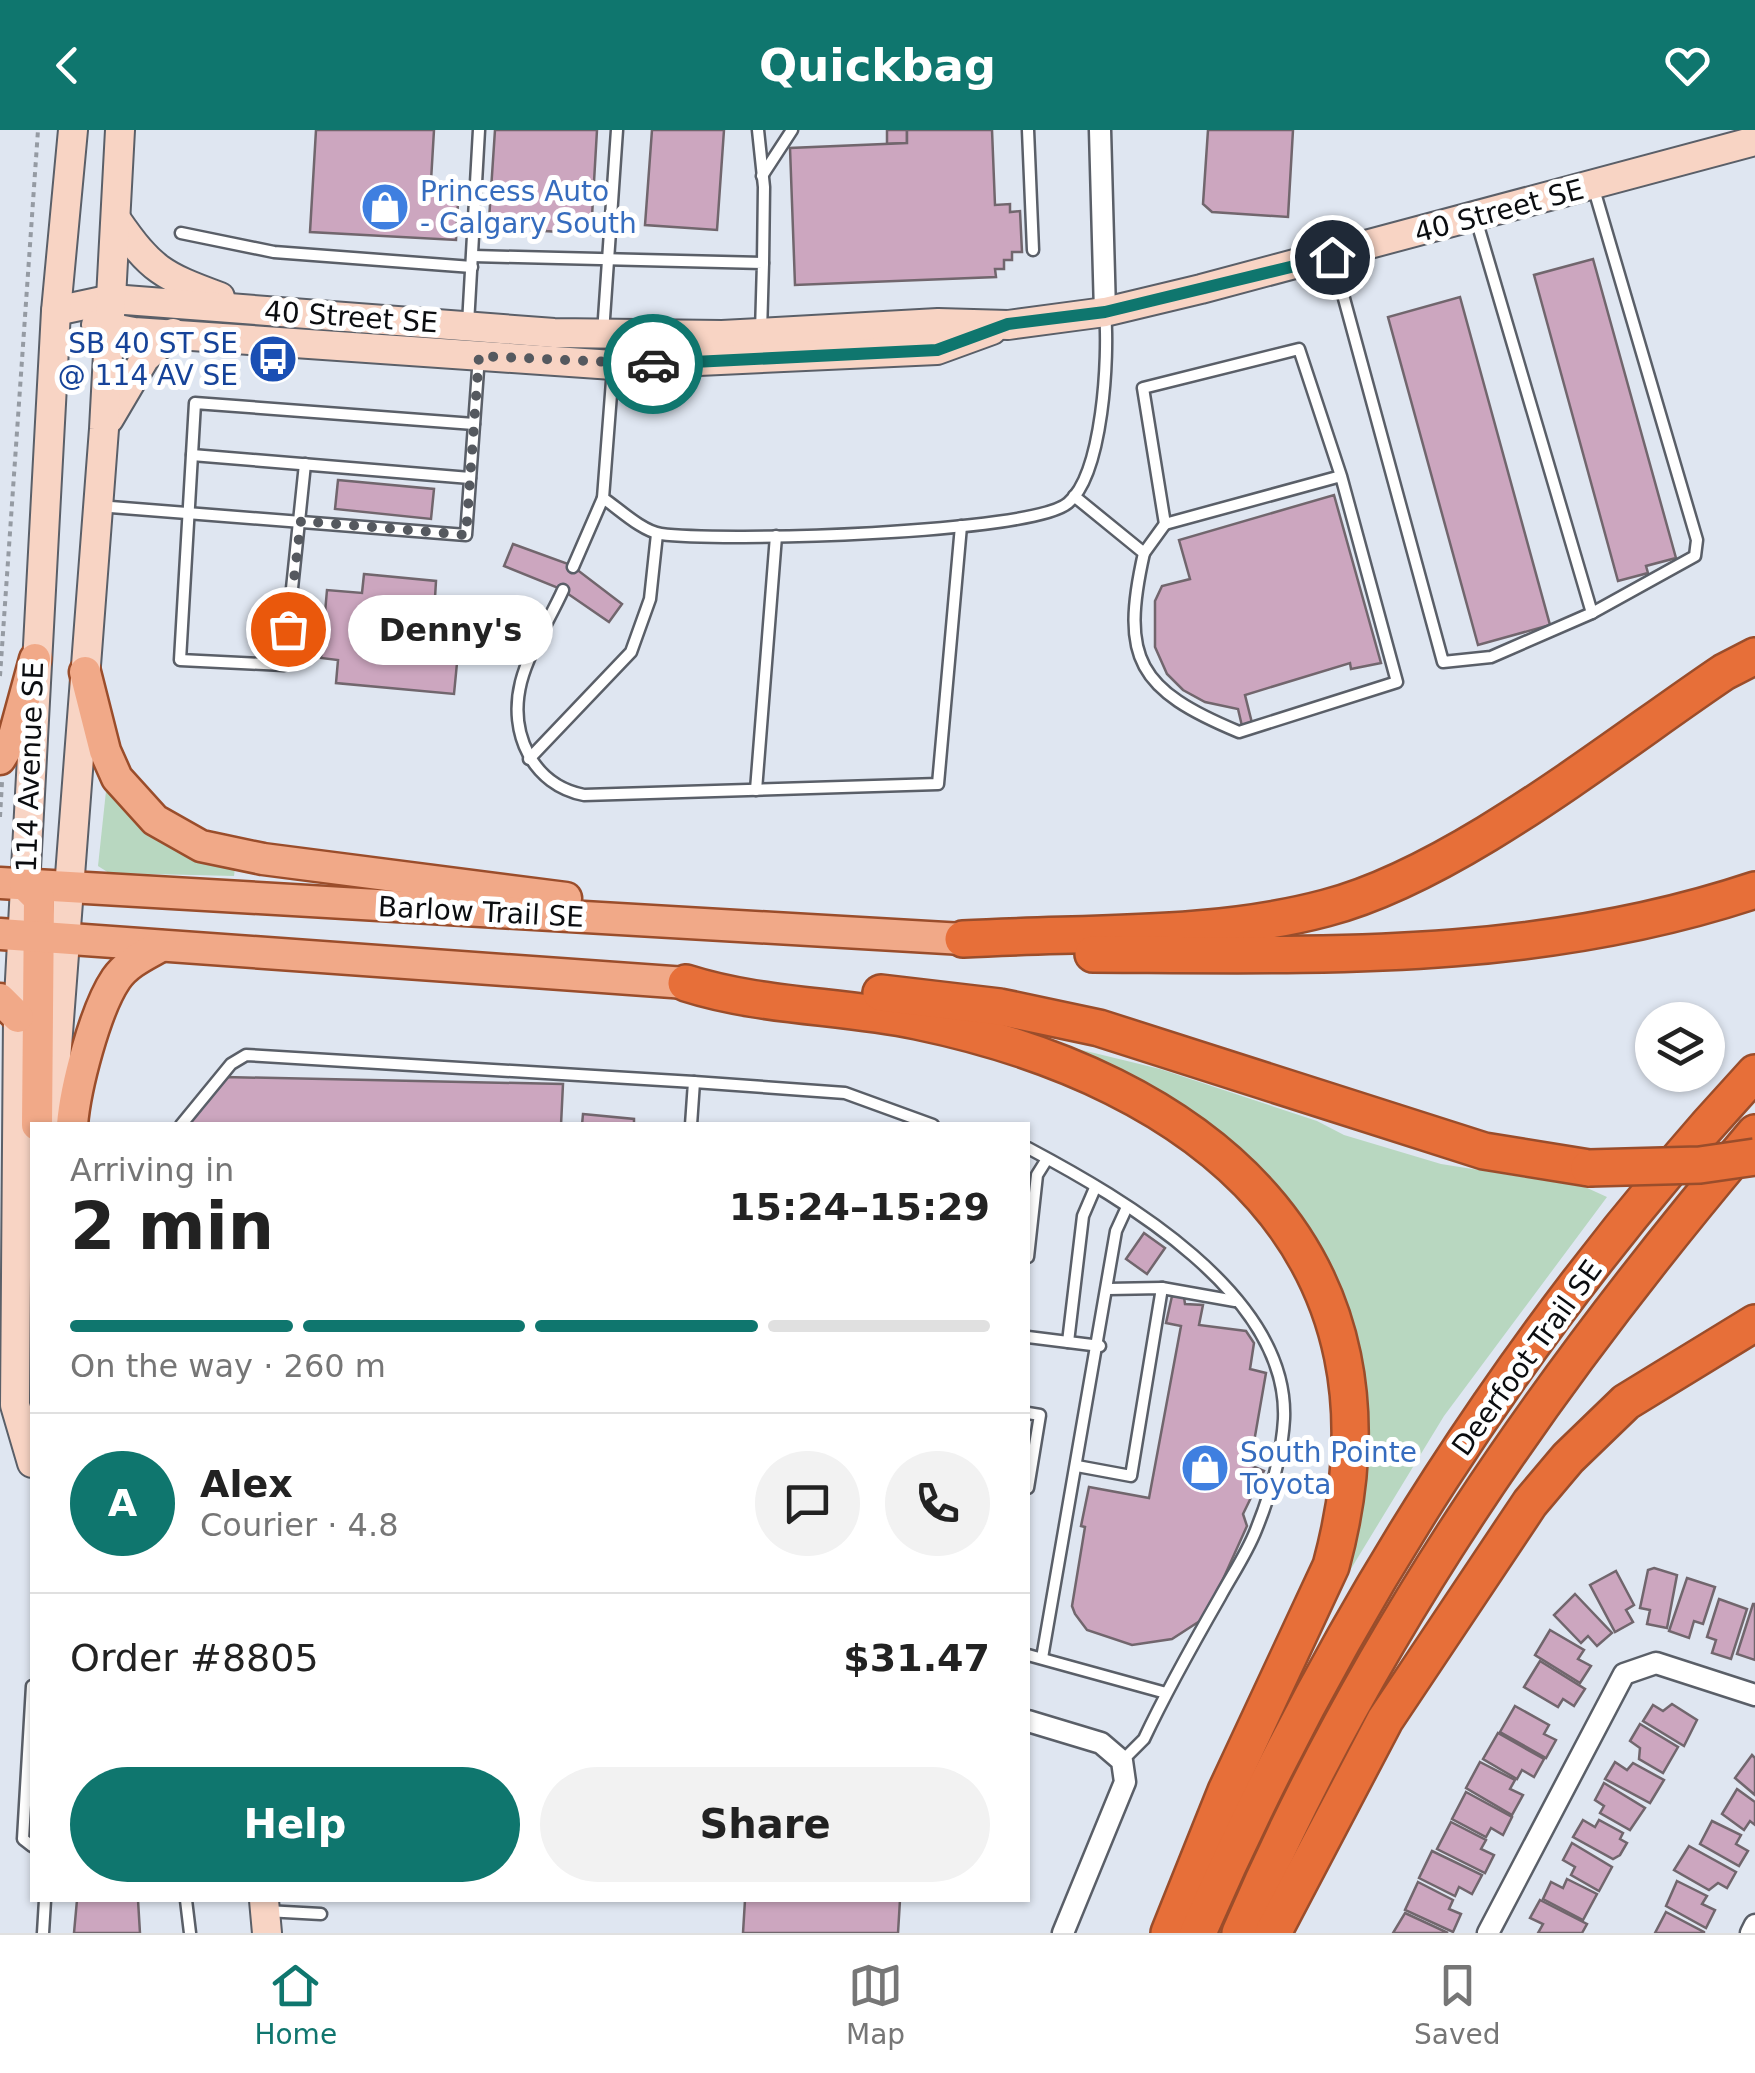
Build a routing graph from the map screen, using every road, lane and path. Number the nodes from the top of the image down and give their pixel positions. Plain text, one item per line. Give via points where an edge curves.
1 (38, 130) edge
2 (74, 130) edge
3 (120, 130) edge
4 (479, 130) edge
5 (617, 130) edge
6 (758, 130) edge
7 (792, 130) edge
8 (1028, 130) edge
9 (1100, 130) edge
10 (1755, 141) edge
11 (762, 176) junction
12 (1593, 186) junction
13 (1476, 218) junction
14 (116, 219) junction
15 (180, 233) dead end
16 (1034, 250) dead end
17 (1332, 257) junction
18 (472, 261) junction
19 (607, 261) junction
20 (763, 263) junction
21 (112, 299) junction
22 (254, 309) junction
23 (56, 312) junction
24 (1105, 312) junction
25 (1008, 324) junction
26 (468, 326) junction
27 (110, 330) junction
28 (173, 333) junction
29 (761, 333) junction
30 (604, 334) junction
31 (472, 355) junction
32 (613, 364) junction
33 (474, 424) junction
34 (104, 429) junction
35 (192, 455) junction
36 (305, 464) junction
37 (360, 468) junction
38 (381, 470) junction
39 (410, 473) junction
40 (1341, 476) junction
41 (470, 478) junction
42 (358, 482) dead end
43 (380, 484) dead end
44 (408, 487) dead end
45 (1074, 496) junction
46 (603, 498) junction
47 (97, 506) junction
48 (355, 511) dead end
49 (188, 513) junction
50 (378, 514) dead end
51 (405, 516) dead end
52 (301, 521) junction
53 (1165, 524) junction
54 (354, 525) junction
55 (961, 526) junction
56 (377, 527) junction
57 (403, 529) junction
58 (656, 534) junction
59 (776, 536) junction
60 (1144, 553) junction
61 (573, 568) dead end
62 (563, 590) dead end
63 (1592, 614) junction
64 (1755, 656) edge
65 (35, 659) junction
66 (85, 672) junction
67 (0, 676) edge
68 (529, 759) junction
69 (1, 768) edge
70 (756, 790) junction
71 (0, 817) edge
72 (13, 884) edge
73 (66, 888) junction
74 (1755, 890) edge
75 (615, 918) junction
76 (31, 937) edge
77 (963, 939) junction
78 (161, 946) junction
79 (686, 983) junction
80 (9, 1008) edge
81 (1755, 1074) edge
82 (694, 1082) junction
83 (37, 1122) edge
84 (51, 1122) edge
85 (72, 1122) edge
86 (183, 1122) edge
87 (690, 1122) edge
88 (924, 1122) edge
89 (1755, 1133) edge
90 (1030, 1149) edge
91 (1755, 1157) edge
92 (1047, 1160) junction
93 (1095, 1188) junction
94 (1127, 1207) junction
95 (1030, 1239) edge
96 (1162, 1288) junction
97 (1108, 1289) junction
98 (1236, 1302) junction
99 (1755, 1323) edge
100 (1030, 1337) edge
101 (1068, 1342) junction
102 (1100, 1346) junction
103 (1030, 1414) edge
104 (30, 1457) edge
105 (1077, 1466) junction
106 (1030, 1476) edge
107 (1030, 1655) edge
108 (1042, 1658) junction
109 (1166, 1692) junction
110 (1755, 1695) edge
111 (30, 1720) edge
112 (1030, 1723) edge
113 (1122, 1761) junction
114 (30, 1844) edge
115 (45, 1902) edge
116 (186, 1902) edge
117 (322, 1914) dead end
118 (265, 1915) edge
119 (1755, 1925) edge
120 (43, 1933) edge
121 (190, 1933) edge
122 (1063, 1933) edge
123 (1168, 1933) edge
124 (1198, 1933) edge
125 (1240, 1933) edge
126 (1273, 1933) edge
127 (1488, 1933) edge
128 (1751, 1933) edge

1 - 67 path
2 - 23 street, 114 Avenue SE
3 - 14 street, 114 Avenue SE
4 - 18 lane
5 - 19 lane
6 - 11 lane
7 - 11 lane
8 - 16 lane
9 - 24 street
10 - 12 street, 40 Street SE
11 - 20 lane
12 - 13 street, 40 Street SE
12 - 63 lane via 1697,540 1696,556
13 - 17 street, 40 Street SE
13 - 63 lane
14 - 21 street, 114 Avenue SE
14 - 22 street via 147,264
15 - 18 lane via 274,252
17 - 24 street, 40 Street SE
17 - 63 lane via 1443,662 1491,657
18 - 19 lane
18 - 26 lane
19 - 20 lane
19 - 30 lane
20 - 29 lane
21 - 22 street, 40 Street SE
21 - 23 street, 40 Street SE
21 - 27 street, 114 Avenue SE
22 - 26 street, 40 Street SE
23 - 27 street, 40 Street SE
23 - 65 street, 114 Avenue SE
24 - 25 street, 40 Street SE
24 - 45 lane via 1108,350 1096,428 1083,486
25 - 29 street, 40 Street SE
25 - 32 street, 40 Street SE via 937,350
26 - 30 street, 40 Street SE
26 - 31 lane
27 - 28 street, 40 Street SE
27 - 34 street, 114 Avenue SE
28 - 31 street, 40 Street SE
28 - 34 street via 145,358
29 - 30 street, 40 Street SE
31 - 32 street, 40 Street SE
31 - 33 lane
32 - 46 lane
33 - 35 lane via 195,404
33 - 41 lane
34 - 47 street, 114 Avenue SE
35 - 36 lane
35 - 49 lane
36 - 37 lane
36 - 52 lane
37 - 38 lane
37 - 42 lane
38 - 39 lane
38 - 43 lane
39 - 41 lane
39 - 44 lane
40 - 53 lane
40 - 53 lane via 1299,348 1142,388
40 - 60 lane via 1397,682 1239,732 1204,718 1170,698 1148,672 1133,633 1131,610
41 - 57 lane via 466,535
45 - 55 lane via 1039,515
45 - 60 lane
46 - 58 lane
46 - 61 lane
47 - 49 lane
47 - 66 street, 114 Avenue SE
48 - 54 lane
49 - 52 lane
49 - 52 lane via 180,660 284,665
50 - 56 lane
51 - 57 lane
52 - 54 lane
53 - 60 lane
54 - 56 lane
55 - 59 lane
55 - 70 lane via 938,784
56 - 57 lane
58 - 59 lane
58 - 68 lane via 650,600 630,652
59 - 70 lane
62 - 68 lane via 521,682 518,717
64 - 77 highway via 1462,847 1330,907 1261,923
65 - 69 main road
65 - 72 street, 114 Avenue SE
66 - 73 street, 114 Avenue SE
66 - 75 main road via 117,778 154,820 201,846 583,900
68 - 70 lane via 560,790 584,796
69 - 71 path
72 - 73 main road, Barlow Trail SE
72 - 76 main road via 39,899
73 - 75 main road, Barlow Trail SE
73 - 76 street, 114 Avenue SE
74 - 77 highway via 1642,924 1472,948 1074,954
75 - 77 main road, Barlow Trail SE
76 - 78 main road, Barlow Trail SE
76 - 80 street, 114 Avenue SE
76 - 83 main road
76 - 84 street, 114 Avenue SE
78 - 79 main road, Barlow Trail SE
78 - 85 main road via 128,966 106,999
79 - 91 highway, bridge via 850,990 1048,1016 1162,1044 1484,1151 1589,1168
79 - 123 highway via 729,996 918,1021 1044,1058 1140,1098 1214,1148 1266,1200 1321,1286 1343,1356 1350,1407 1340,1532 1331,1566
80 - 104 street, 114 Avenue SE via 15,1405
81 - 124 highway, Deerfoot Trail SE via 1628,1222 1476,1422 1299,1724
82 - 86 lane via 246,1055 230,1064
82 - 87 lane
82 - 88 lane via 844,1094
89 - 125 highway, Deerfoot Trail SE via 1561,1375 1452,1536 1332,1743
90 - 92 lane
92 - 93 lane
92 - 95 lane via 1037,1175
93 - 94 lane
93 - 101 lane via 1083,1216
94 - 97 lane via 1116,1231
94 - 98 lane via 1191,1251
96 - 97 lane
96 - 98 lane
96 - 105 lane via 1131,1476
97 - 102 lane
98 - 109 lane via 1278,1376 1284,1418 1274,1479 1255,1534
99 - 126 highway via 1626,1402 1530,1503 1386,1720
100 - 101 lane
101 - 102 lane
102 - 105 lane
103 - 106 lane via 1040,1415
105 - 108 lane
107 - 108 lane
108 - 109 lane
109 - 113 lane via 1144,1738
110 - 127 street via 1656,1664 1624,1674
111 - 114 lane via 23,1839
112 - 113 street via 1102,1743
113 - 122 street via 1125,1782
115 - 120 lane
116 - 121 lane
117 - 118 lane
119 - 128 street

